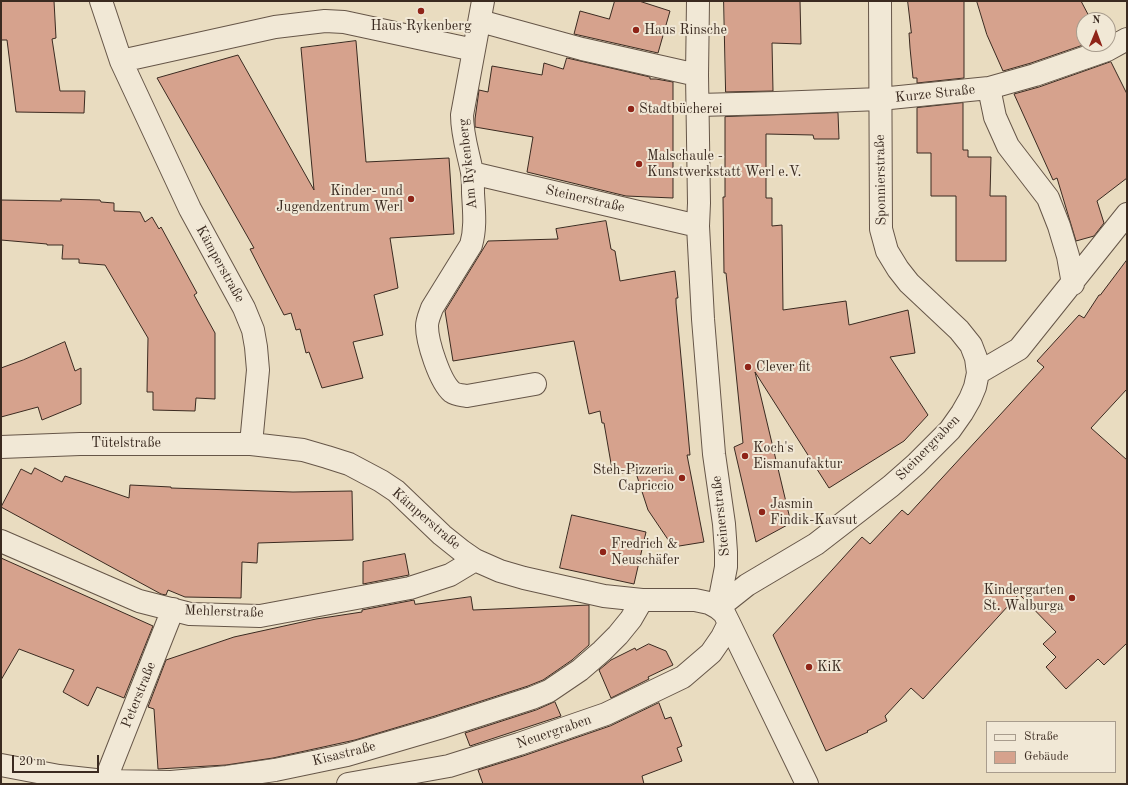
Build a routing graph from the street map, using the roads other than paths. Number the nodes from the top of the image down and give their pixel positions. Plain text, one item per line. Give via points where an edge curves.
1 (101, 1) edge
2 (698, 1) edge
3 (880, 1) edge
4 (482, 11) edge
5 (1127, 39) edge
6 (474, 50) junction
7 (121, 61) junction
8 (697, 75) junction
9 (989, 88) junction
10 (880, 100) junction
11 (698, 104) junction
12 (472, 173) junction
13 (1127, 214) edge
14 (698, 226) junction
15 (1073, 284) junction
16 (978, 373) junction
17 (534, 384) dead end
18 (251, 444) junction
19 (1, 447) edge
20 (1, 542) edge
21 (475, 560) junction
22 (642, 600) junction
23 (173, 609) junction
24 (724, 615) junction
25 (1, 766) edge
26 (105, 781) junction
27 (348, 784) edge
28 (807, 784) edge

1 - 7 street, Kämperstraße
2 - 8 street, Steinerstraße
3 - 10 street, Sponnierstraße
4 - 6 street, Am Rykenberg
4 - 8 street via 582,49
5 - 9 street, Kurze Straße via 1107,50
6 - 7 street via 344,22 325,21 275,27
6 - 12 street, Am Rykenberg via 462,114 464,143
7 - 18 street, Kämperstraße via 190,209 244,308 253,330 258,370
8 - 11 street, Steinerstraße
9 - 10 street, Kurze Straße
9 - 15 street, Kurze Straße via 995,116 1008,146 1048,198 1068,256
10 - 11 street
10 - 16 street, Sponnierstraße via 881,229 887,251 909,283 959,330 971,345
11 - 14 street, Steinerstraße
12 - 14 street, Steinerstraße
12 - 17 street, Am Rykenberg via 474,236 428,318 427,326 434,360 446,384 452,392 459,395 467,396
13 - 15 street
14 - 24 street, Steinerstraße via 714,454 726,552
15 - 16 street via 1020,349
16 - 24 street, Steinergraben via 976,387 962,413 950,430 916,464 816,544 747,585
18 - 19 street, Tütelstraße via 80,444
18 - 21 street, Kämperstraße via 304,450 365,472 396,491 442,535
20 - 23 street, Mehlerstraße via 139,601
21 - 22 street, Kämperstraße via 530,580 604,596
21 - 23 street, Mehlerstraße via 450,575 410,588 260,616 190,614
22 - 24 street, Kämperstraße via 695,600 708,603
22 - 26 street, Kisastraße via 631,619 602,651 549,691 532,698 347,755 275,770 171,782
23 - 26 street, Peterstraße
24 - 27 street, Neuergraben via 722,637 711,653 683,677 606,714 449,766
24 - 28 street
25 - 26 street, Kisastraße

